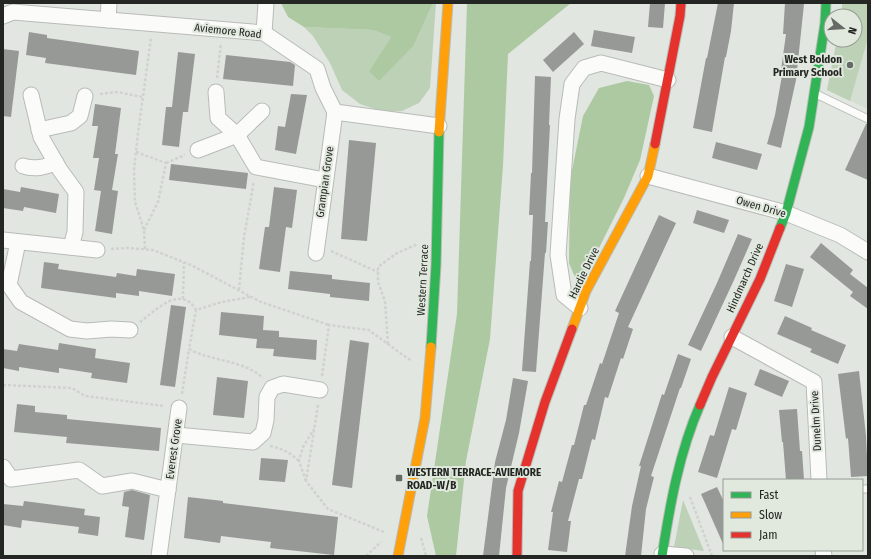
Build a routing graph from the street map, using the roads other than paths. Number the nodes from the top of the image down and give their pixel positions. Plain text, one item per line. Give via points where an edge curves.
1 (110, 3) edge
2 (266, 3) edge
3 (448, 3) edge
4 (681, 3) edge
5 (826, 3) edge
6 (3, 16) edge
7 (108, 20) junction
8 (264, 33) junction
9 (668, 80) junction
10 (216, 92) road end
11 (814, 94) junction
12 (31, 95) dead end
13 (85, 96) road end
14 (262, 111) dead end
15 (334, 112) junction
16 (868, 119) edge
17 (439, 126) junction
18 (39, 130) junction
19 (237, 135) junction
20 (198, 150) road end
21 (56, 163) junction
22 (23, 166) dead end
23 (648, 176) junction
24 (325, 180) junction
25 (786, 213) junction
26 (3, 240) edge
27 (18, 242) junction
28 (71, 247) junction
29 (97, 250) road end
30 (316, 250) road end
31 (868, 251) edge
32 (580, 308) junction
33 (130, 330) road end
34 (732, 337) junction
35 (320, 390) road end
36 (179, 408) road end
37 (176, 436) junction
38 (3, 467) edge
39 (819, 479) edge
40 (168, 490) junction
41 (662, 555) edge
42 (160, 556) edge
43 (398, 556) edge
44 (517, 556) edge
45 (686, 556) edge

1 - 7 street
2 - 8 street
3 - 17 street, Western Terrace
4 - 9 street, Hardie Drive
5 - 11 street, Hindmarch Drive
6 - 7 street, Aviemore Road via 14,12
7 - 8 street, Aviemore Road
8 - 15 street, Aviemore Road via 318,69
9 - 23 street, Hardie Drive
9 - 32 street via 601,63 584,68 572,84 567,119 558,255 564,295
10 - 19 street via 218,118
11 - 16 lane
11 - 25 street, Hindmarch Drive via 809,127
12 - 18 street
13 - 18 street via 80,116 71,122
14 - 19 street
15 - 17 street
15 - 24 street, Grampian Grove
17 - 43 street, Western Terrace via 437,235 430,371 424,418
18 - 21 street
19 - 20 street
19 - 24 street via 256,167
21 - 22 street via 43,167
21 - 28 street via 76,192 75,232
23 - 25 street, Owen Drive
23 - 32 street, Hardie Drive via 586,291
24 - 30 street, Grampian Grove
25 - 31 street, Owen Drive via 840,235
25 - 34 street, Hindmarch Drive via 760,279
26 - 27 street
27 - 28 street
27 - 33 street via 9,285 21,302 70,329
28 - 29 street
32 - 44 street, Hardie Drive via 545,402 518,491
34 - 39 street, Dunelm Drive via 814,382
34 - 41 street, Hindmarch Drive via 691,428 670,503
35 - 37 street via 283,384 272,388 267,397 263,433 253,442
36 - 37 street, Everest Grove
37 - 40 street, Everest Grove
38 - 40 street, Everest Grove via 11,478 79,470 102,486 132,481
40 - 42 street, Everest Grove
41 - 45 street

